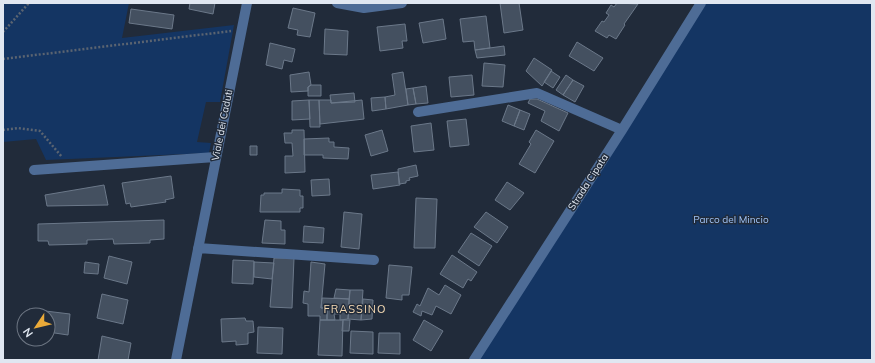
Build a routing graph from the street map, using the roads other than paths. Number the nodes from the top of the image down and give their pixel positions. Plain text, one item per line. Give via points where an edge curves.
1 (247, 3) edge
2 (337, 3) edge
3 (402, 3) edge
4 (701, 3) edge
5 (418, 112) dead end
6 (622, 130) junction
7 (215, 157) junction
8 (34, 170) dead end
9 (198, 248) junction
10 (374, 260) dead end
11 (176, 360) edge
12 (474, 360) edge

1 - 7 street, Viale dei Caduti
2 - 3 street via 358,8
4 - 6 street, Strada Cipata
5 - 6 street via 538,93
6 - 12 street, Strada Cipata
7 - 8 street
7 - 9 street, Viale dei Caduti
9 - 10 street
9 - 11 street, Viale dei Caduti

